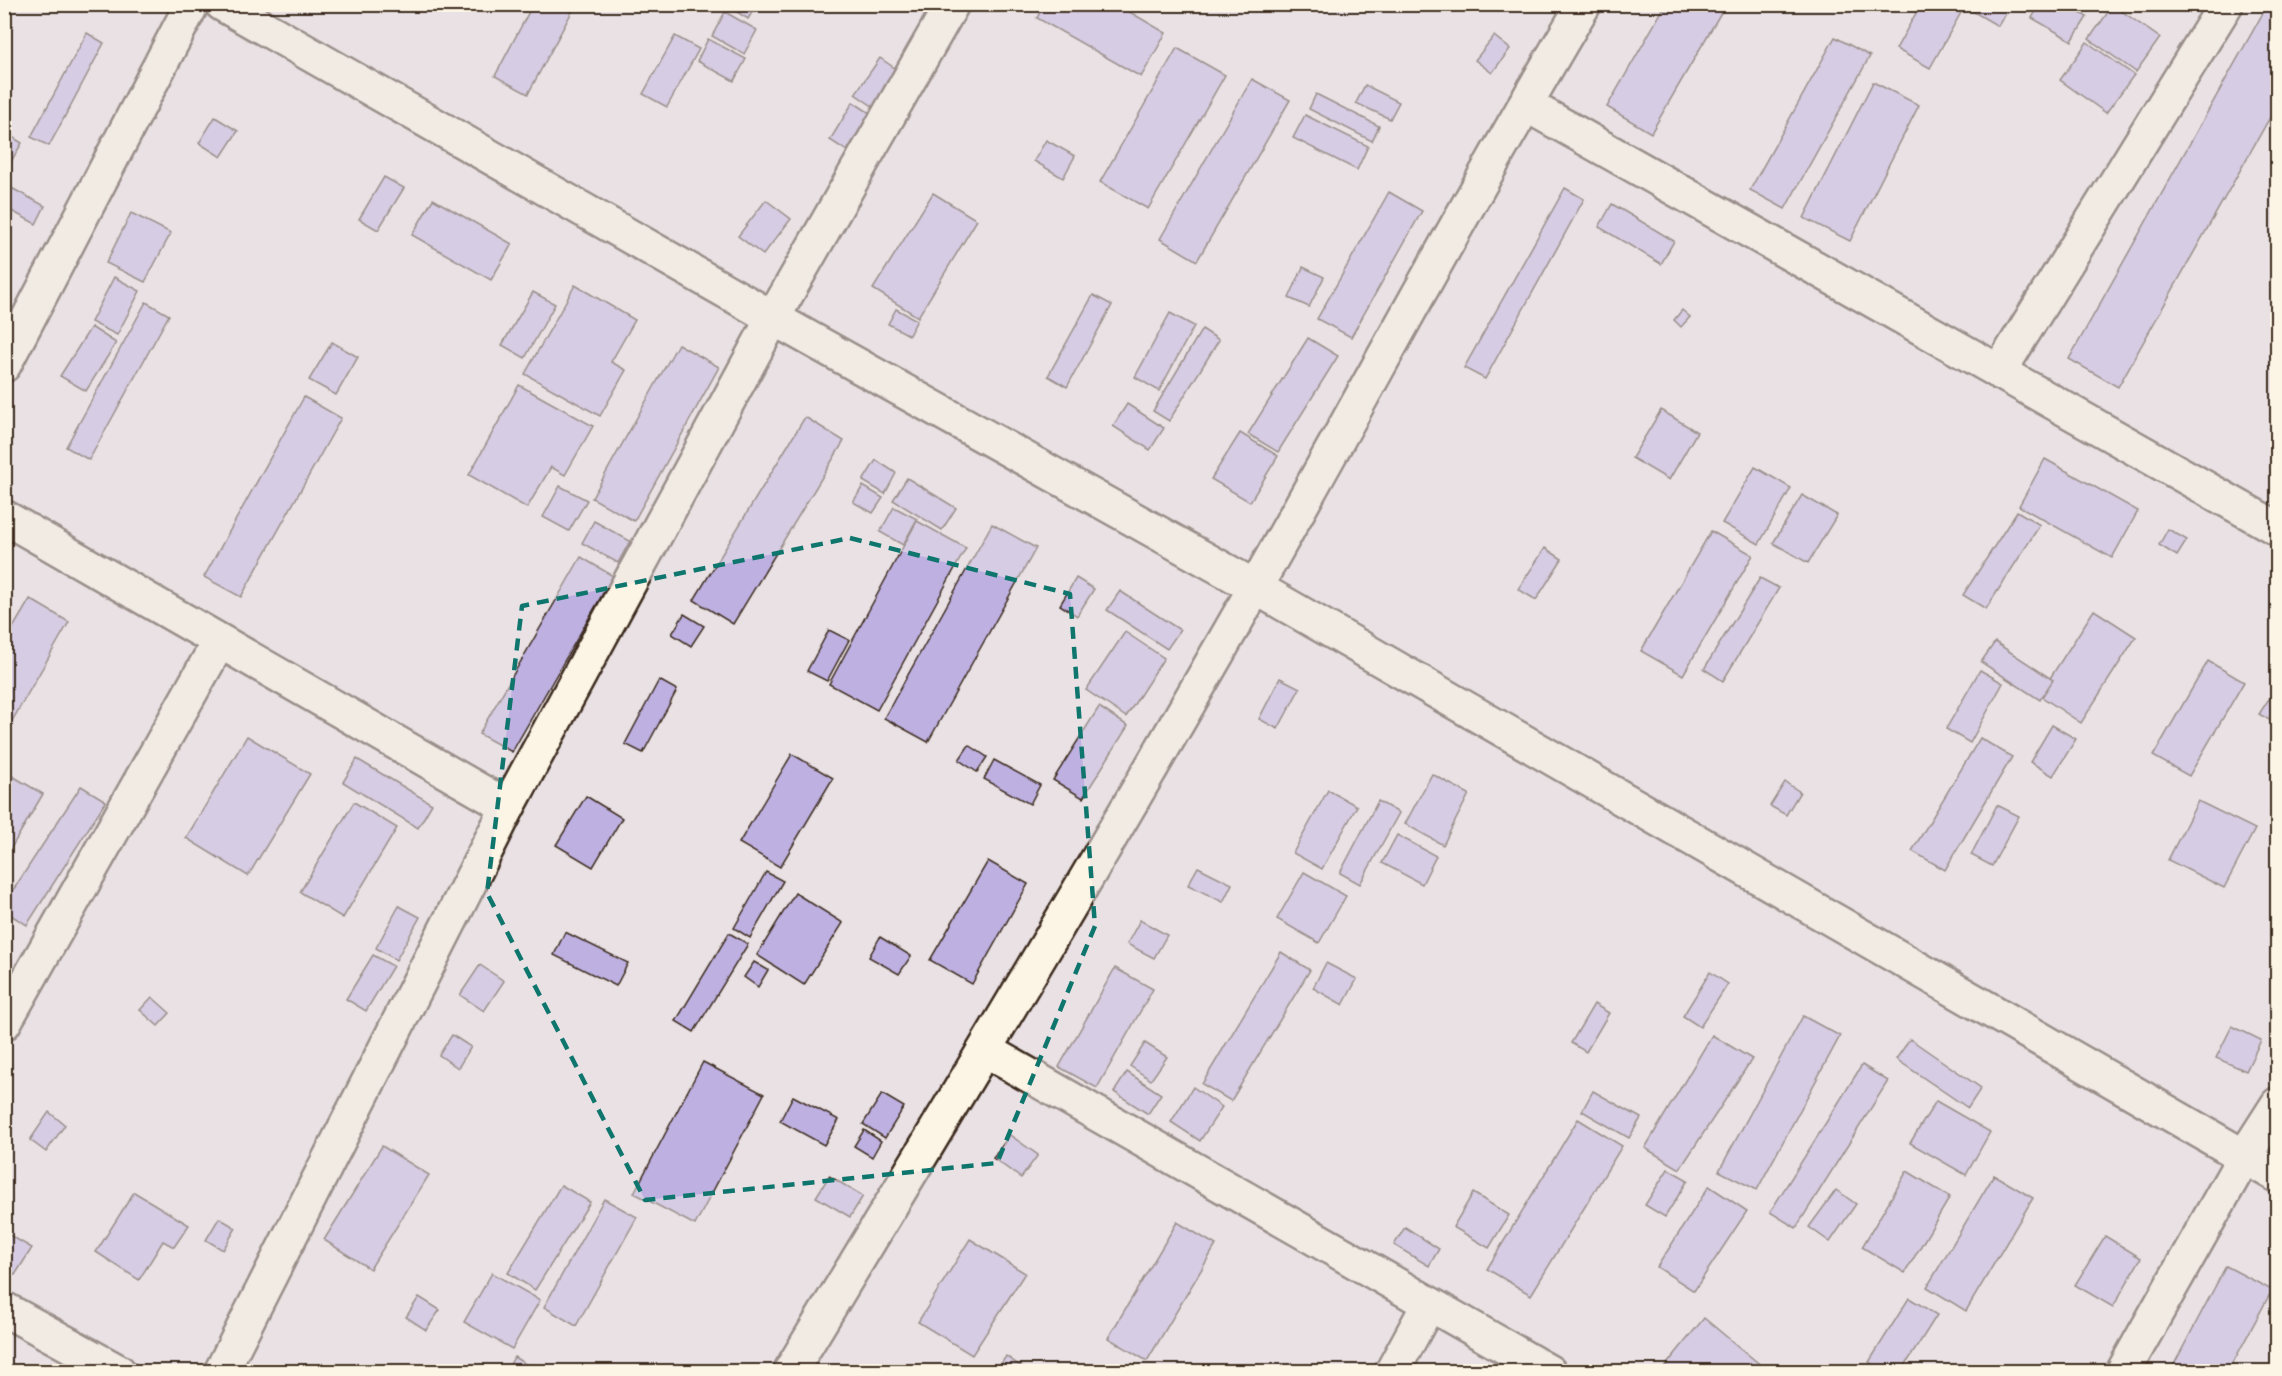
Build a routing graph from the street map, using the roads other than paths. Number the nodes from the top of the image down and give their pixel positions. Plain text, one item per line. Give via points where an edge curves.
1 (192, 4) edge
2 (222, 4) edge
3 (952, 4) edge
4 (1584, 4) edge
5 (2226, 4) edge
6 (1525, 104) junction
7 (773, 318) junction
8 (4, 365) edge
9 (1999, 372) junction
10 (4, 517) edge
11 (2277, 529) edge
12 (1255, 587) junction
13 (219, 642) junction
14 (508, 807) junction
15 (4, 1023) edge
16 (985, 1050) junction
17 (2277, 1104) edge
18 (2244, 1157) junction
19 (2277, 1176) edge
20 (1430, 1304) junction
21 (4, 1309) edge
22 (119, 1371) edge
23 (221, 1371) edge
24 (790, 1371) edge
25 (1392, 1371) edge
26 (1549, 1371) edge
27 (2123, 1371) edge

1 - 8 street
2 - 7 street
3 - 7 street
4 - 6 street
5 - 9 street
6 - 9 street
6 - 12 street
7 - 12 street
7 - 14 street
9 - 11 street
10 - 13 street
12 - 16 street
12 - 18 street
13 - 14 street
13 - 15 street
14 - 23 street
16 - 20 street
16 - 24 street
17 - 18 street
18 - 19 street
18 - 27 street
20 - 25 street
20 - 26 street
21 - 22 street

